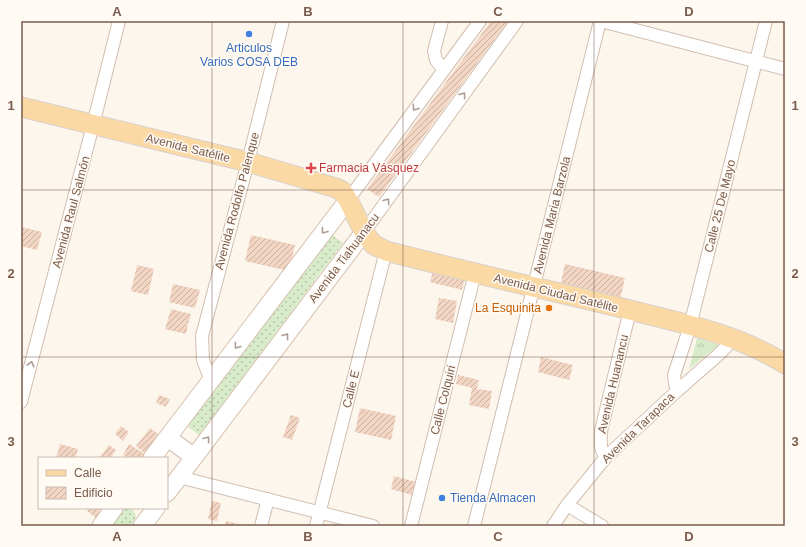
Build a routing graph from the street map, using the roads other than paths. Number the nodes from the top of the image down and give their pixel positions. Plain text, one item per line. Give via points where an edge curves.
1 (119, 21) edge
2 (283, 21) edge
3 (442, 21) edge
4 (480, 21) edge
5 (517, 21) edge
6 (601, 21) edge
7 (766, 21) edge
8 (756, 62) junction
9 (443, 69) junction
10 (785, 69) edge
11 (21, 107) edge
12 (94, 125) junction
13 (248, 162) junction
14 (348, 200) junction
15 (364, 232) junction
16 (386, 251) junction
17 (475, 273) junction
18 (534, 286) junction
19 (630, 310) junction
20 (690, 326) junction
21 (730, 337) junction
22 (785, 364) edge
23 (211, 380) junction
24 (678, 390) junction
25 (21, 402) edge
26 (168, 438) junction
27 (153, 457) edge
28 (194, 457) junction
29 (606, 457) junction
30 (179, 476) junction
31 (168, 492) edge
32 (268, 500) junction
33 (567, 506) junction
34 (113, 509) edge
35 (154, 509) edge
36 (319, 512) junction
37 (101, 526) edge
38 (142, 526) edge
39 (261, 526) edge
40 (316, 526) edge
41 (373, 526) edge
42 (410, 526) edge
43 (474, 526) edge
44 (553, 526) edge
45 (602, 526) edge

1 - 12 street, Avenida Raul Salmón
2 - 13 street, Avenida Rodolfo Palenque
3 - 9 street via 434,51 436,60
4 - 9 street
15 -> 5 street, Avenida Tiahuanacu
6 - 8 street
6 - 18 street, Avenida Maria Barzola
7 - 8 street, Calle 25 De Mayo
8 - 10 street
8 - 20 street, Calle 25 De Mayo
9 -> 14 street
11 - 12 main road, Avenida Satélite
12 - 13 main road, Avenida Satélite
25 -> 12 street, Avenida Raul Salmón
13 - 14 main road, Avenida Satélite via 336,188 342,191
13 - 23 street, Avenida Rodolfo Palenque via 202,336 203,360
14 - 15 main road, Avenida Ciudad Satélite
14 -> 23 main road
15 - 16 main road, Avenida Ciudad Satélite via 374,246
28 -> 15 main road, Avenida Tiahuanacu
16 - 17 main road, Avenida Ciudad Satélite
16 - 36 street, Calle E
17 - 18 main road, Avenida Ciudad Satélite
17 - 42 street, Calle Colquiri
18 - 19 main road, Avenida Ciudad Satélite
18 - 43 street, Avenida Maria Barzola
19 - 20 main road, Avenida Ciudad Satélite
19 - 29 street, Avenida Huanancu via 601,431 600,446
20 - 21 main road, Avenida Ciudad Satélite
20 - 24 street, Calle 25 De Mayo via 674,375 674,384
21 - 22 main road, Avenida Ciudad Satélite
21 - 24 street, Avenida Tarapaca via 726,347
23 - 26 main road
24 - 29 street, Avenida Tarapaca
26 - 27 main road
26 - 28 main road
28 - 30 main road, Avenida Tiahuanacu
29 - 33 street, Avenida Tarapaca
30 - 31 main road, Avenida Tiahuanacu
30 - 32 street
32 - 36 street
32 - 39 street
33 - 44 street, Avenida Tarapaca
33 - 45 street
34 - 37 main road
35 - 38 main road
36 - 40 street, Calle E
36 - 41 street

